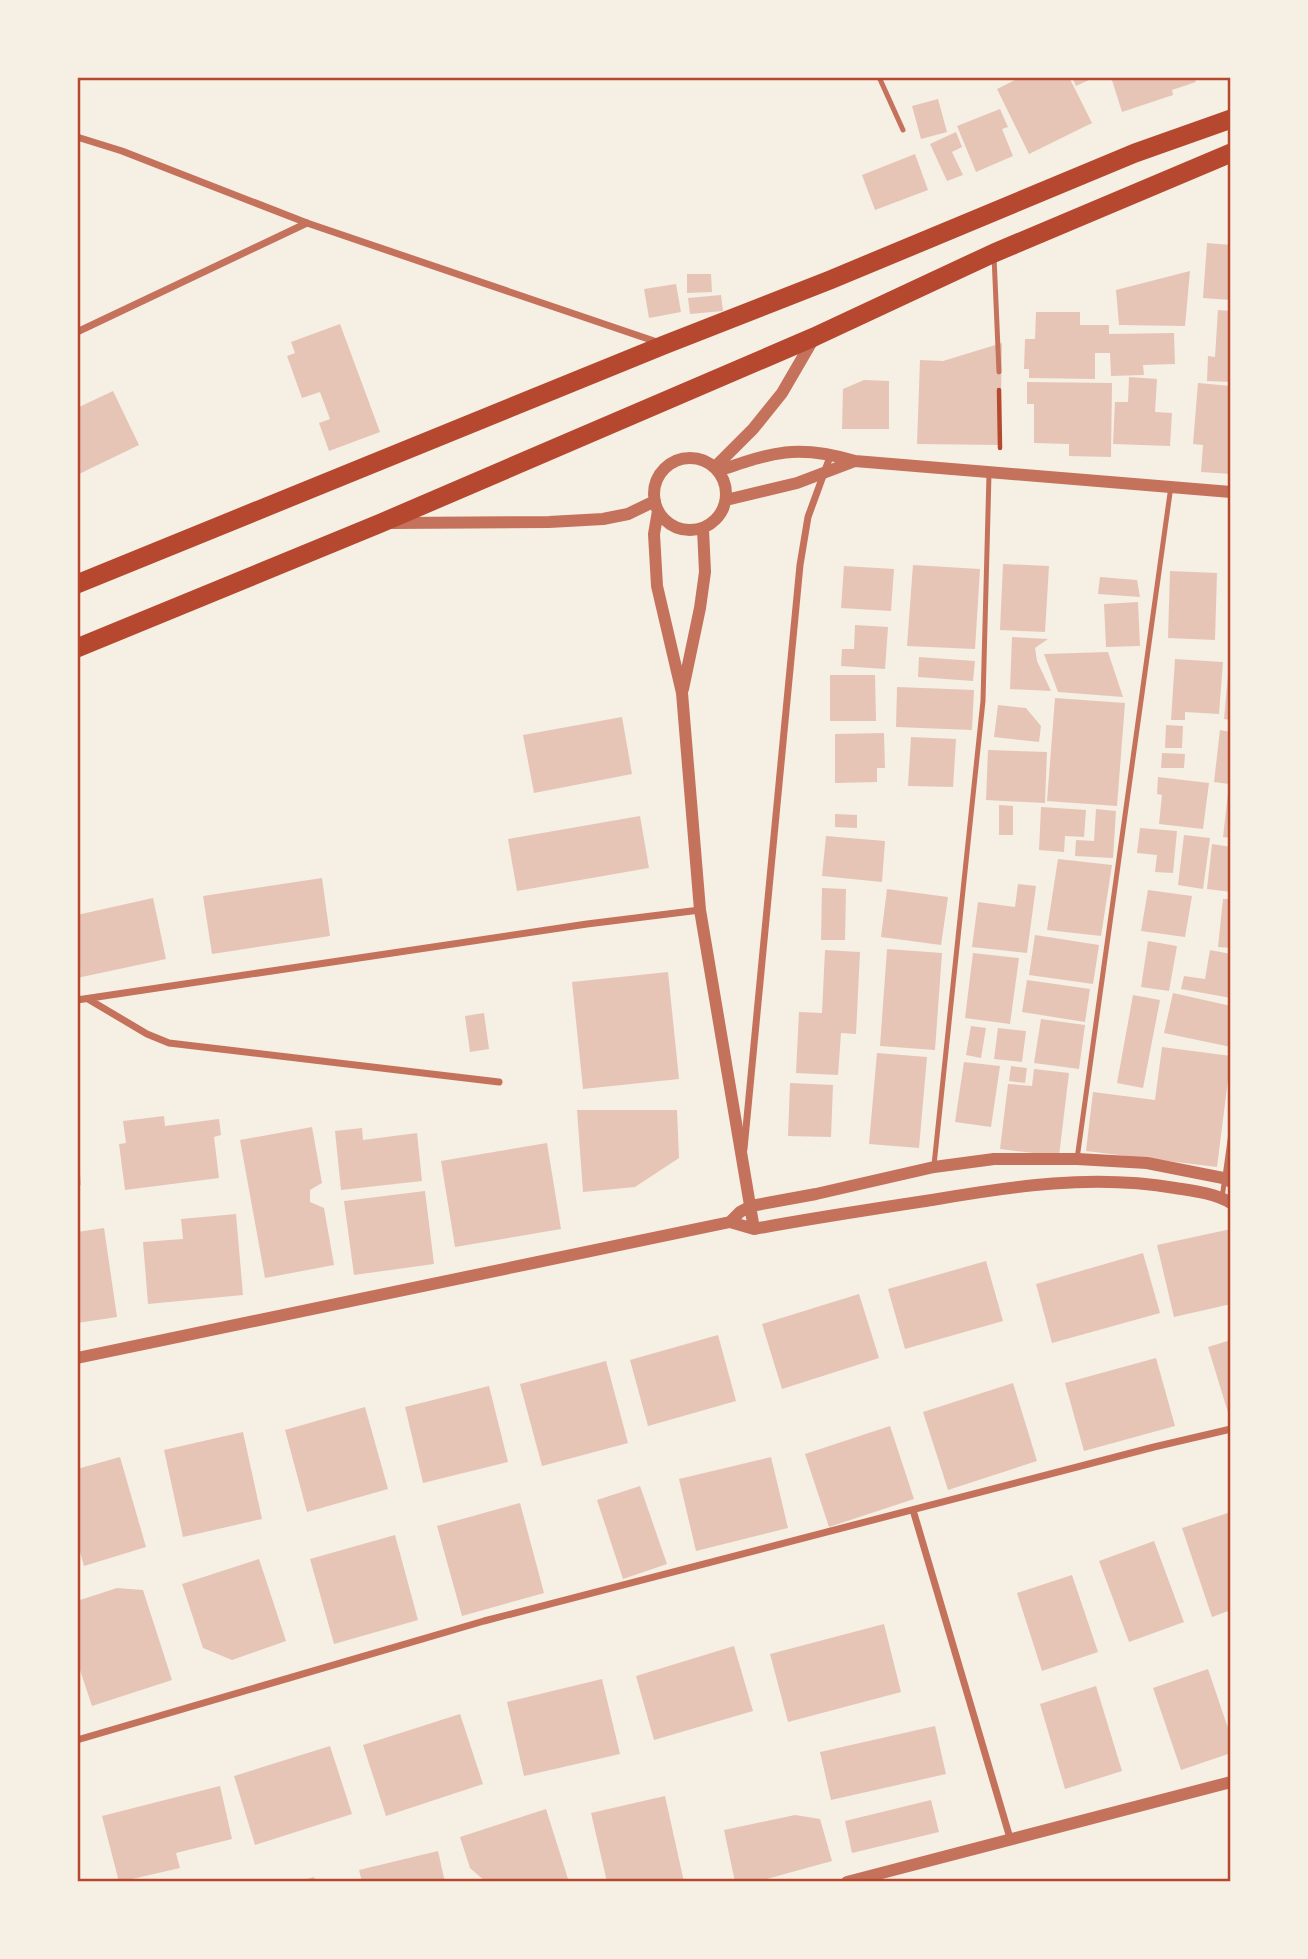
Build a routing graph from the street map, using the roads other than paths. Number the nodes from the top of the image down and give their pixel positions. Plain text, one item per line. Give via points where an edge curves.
1 (879, 77) edge
2 (1231, 119) edge
3 (903, 130) dead end
4 (77, 137) edge
5 (1231, 153) edge
6 (307, 223) junction
7 (994, 253) junction
8 (77, 332) edge
9 (814, 337) junction
10 (664, 345) junction
11 (999, 372) road end
12 (831, 454) junction
13 (855, 461) junction
14 (716, 469) junction
15 (995, 471) junction
16 (824, 474) junction
17 (1171, 485) junction
18 (1231, 492) edge
19 (726, 500) junction
20 (656, 506) junction
21 (381, 523) junction
22 (703, 529) junction
23 (77, 584) edge
24 (77, 648) edge
25 (682, 693) junction
26 (700, 910) junction
27 (87, 999) junction
28 (77, 1000) edge
29 (499, 1082) dead end
30 (1231, 1133) edge
31 (1077, 1159) junction
32 (743, 1167) junction
33 (934, 1167) junction
34 (1227, 1180) edge
35 (1226, 1201) edge
36 (751, 1206) junction
37 (730, 1222) junction
38 (754, 1229) junction
39 (77, 1358) edge
40 (1231, 1429) edge
41 (913, 1510) junction
42 (77, 1740) edge
43 (1231, 1782) edge
44 (1010, 1838) junction
45 (847, 1882) edge

1 - 3 lane
2 - 10 highway via 1135,153
4 - 6 street
5 - 7 highway
6 - 8 street
6 - 10 street
7 - 9 highway
7 - 11 lane
9 - 14 street via 782,393
9 - 21 highway
10 - 23 highway
12 - 13 street
12 - 14 street via 780,451
12 - 16 street
13 - 15 street
13 - 16 street
14 - 19 street
14 - 20 street via 704,460 678,460 659,476 654,488
15 - 17 street
15 - 33 lane via 983,701
16 - 19 street
16 - 32 street via 808,517 800,565
17 - 18 street
17 - 31 lane
19 - 22 street via 714,522
20 - 21 street via 603,519
20 - 22 street via 677,528
20 - 25 street via 657,586
21 - 24 highway
22 - 25 street via 702,596
25 - 26 street
26 - 27 street
26 - 32 street
27 - 28 street
27 - 29 street via 169,1043
30 - 34 lane
31 - 33 street via 994,1159
31 - 34 street via 1147,1163
32 - 36 street
33 - 36 street
34 - 35 lane
35 - 38 street via 1148,1184 1071,1181 997,1188
36 - 37 street
36 - 38 street
37 - 38 street
37 - 39 street
40 - 41 street
41 - 42 street via 484,1621
41 - 44 street
43 - 44 street
44 - 45 street

